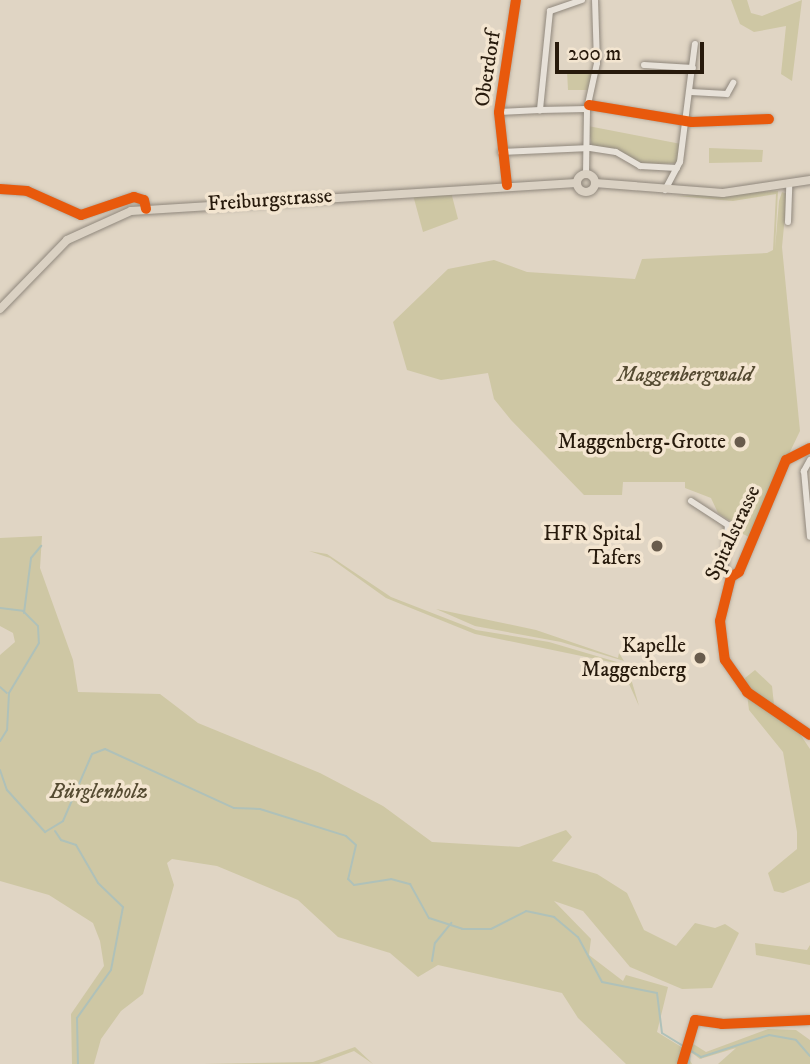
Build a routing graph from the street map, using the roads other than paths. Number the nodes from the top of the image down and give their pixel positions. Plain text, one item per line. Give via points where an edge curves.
1 (516, 0) edge
2 (582, 0) edge
3 (596, 0) edge
4 (695, 44) dead end
5 (644, 65) dead end
6 (693, 68) junction
7 (733, 83) dead end
8 (691, 92) junction
9 (588, 107) junction
10 (540, 110) junction
11 (499, 112) junction
12 (769, 119) dead end
13 (687, 121) junction
14 (586, 148) junction
15 (501, 152) junction
16 (677, 168) junction
17 (586, 174) junction
18 (810, 180) edge
19 (576, 183) junction
20 (595, 183) junction
21 (507, 185) junction
22 (789, 186) junction
23 (0, 189) edge
24 (665, 190) junction
25 (146, 209) junction
26 (788, 222) dead end
27 (0, 309) edge
28 (810, 448) edge
29 (810, 460) edge
30 (691, 501) dead end
31 (810, 537) edge
32 (730, 577) junction
33 (810, 735) edge
34 (810, 1020) edge
35 (682, 1064) edge

1 - 11 street, Oberdorf
2 - 10 street via 550,11
3 - 9 street via 597,63
4 - 6 street
5 - 6 street
6 - 8 street
7 - 8 street via 727,94
8 - 13 street
9 - 10 street, Oberdorf
9 - 13 street, Oberdorf
9 - 14 street
10 - 11 street, Oberdorf
11 - 15 street, Oberdorf
12 - 13 street, Oberdorf
13 - 16 street
14 - 15 street
14 - 16 street via 616,152 640,166
14 - 17 street
15 - 21 street, Oberdorf
16 - 24 street
17 - 19 main road
17 - 20 main road
18 - 22 main road, Freiburgstrasse
19 - 20 main road, Freiburgstrasse via 585,192
19 - 21 main road, Freiburgstrasse
20 - 24 main road, Freiburgstrasse
21 - 25 main road, Freiburgstrasse
22 - 24 main road, Freiburgstrasse via 723,193
22 - 26 street
23 - 25 street via 27,191 77,214 93,214 134,197 144,200
25 - 27 main road, Freiburgstrasse via 110,217 76,234
28 - 32 street, Spitalstrasse via 786,460 739,572
29 - 31 street via 804,471
30 - 32 street via 728,525 724,569
32 - 33 street, Spitalstrasse via 720,621 725,660 757,702
34 - 35 street via 722,1024 698,1019 685,1039

